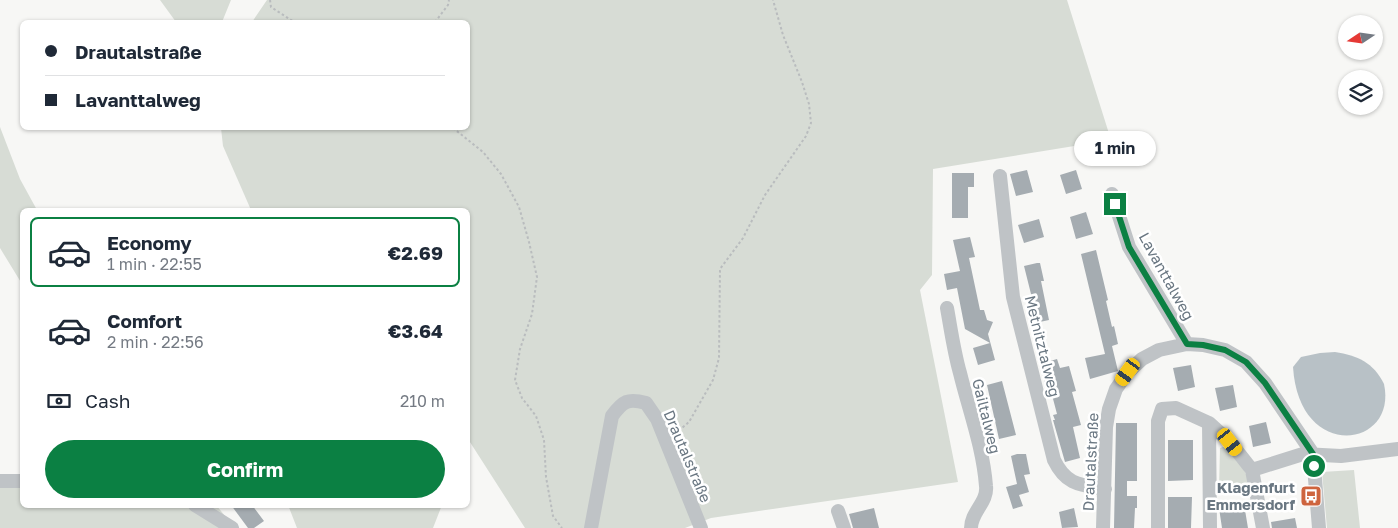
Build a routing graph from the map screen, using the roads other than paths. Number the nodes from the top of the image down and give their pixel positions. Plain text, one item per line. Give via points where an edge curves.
1 (1000, 176) dead end
2 (1112, 194) dead end
3 (947, 308) dead end
4 (1187, 344) junction
5 (1209, 423) junction
6 (1398, 449) edge
7 (1313, 454) junction
8 (1252, 470) junction
9 (0, 481) edge
10 (20, 482) edge
11 (1105, 489) junction
12 (200, 508) edge
13 (838, 511) dead end
14 (232, 528) edge
15 (591, 528) edge
16 (700, 528) edge
17 (844, 528) edge
18 (971, 528) edge
19 (1104, 528) edge
20 (1158, 528) edge
21 (1210, 528) edge
22 (1262, 528) edge
23 (1319, 528) edge

1 - 11 street, Metnitztalweg via 1013,297 1054,460 1067,480
2 - 4 street, Lavanttalweg via 1129,247
3 - 18 street, Gailtalweg via 987,488 984,500 973,516
4 - 7 street, Drautalstraße via 1225,350 1246,362 1265,383
4 - 11 street, Drautalstraße via 1159,350 1142,359 1116,389 1106,427
5 - 8 street via 1230,442
5 - 20 street via 1176,408 1162,409 1158,421
5 - 21 street
6 - 7 street via 1341,456
7 - 8 street via 1302,454
7 - 23 street
8 - 22 street
9 - 10 street
11 - 19 street, Drautalstraße
12 - 14 street
13 - 17 street
15 - 16 street, Drautalstraße via 612,416 620,404 633,399 646,403 657,419

